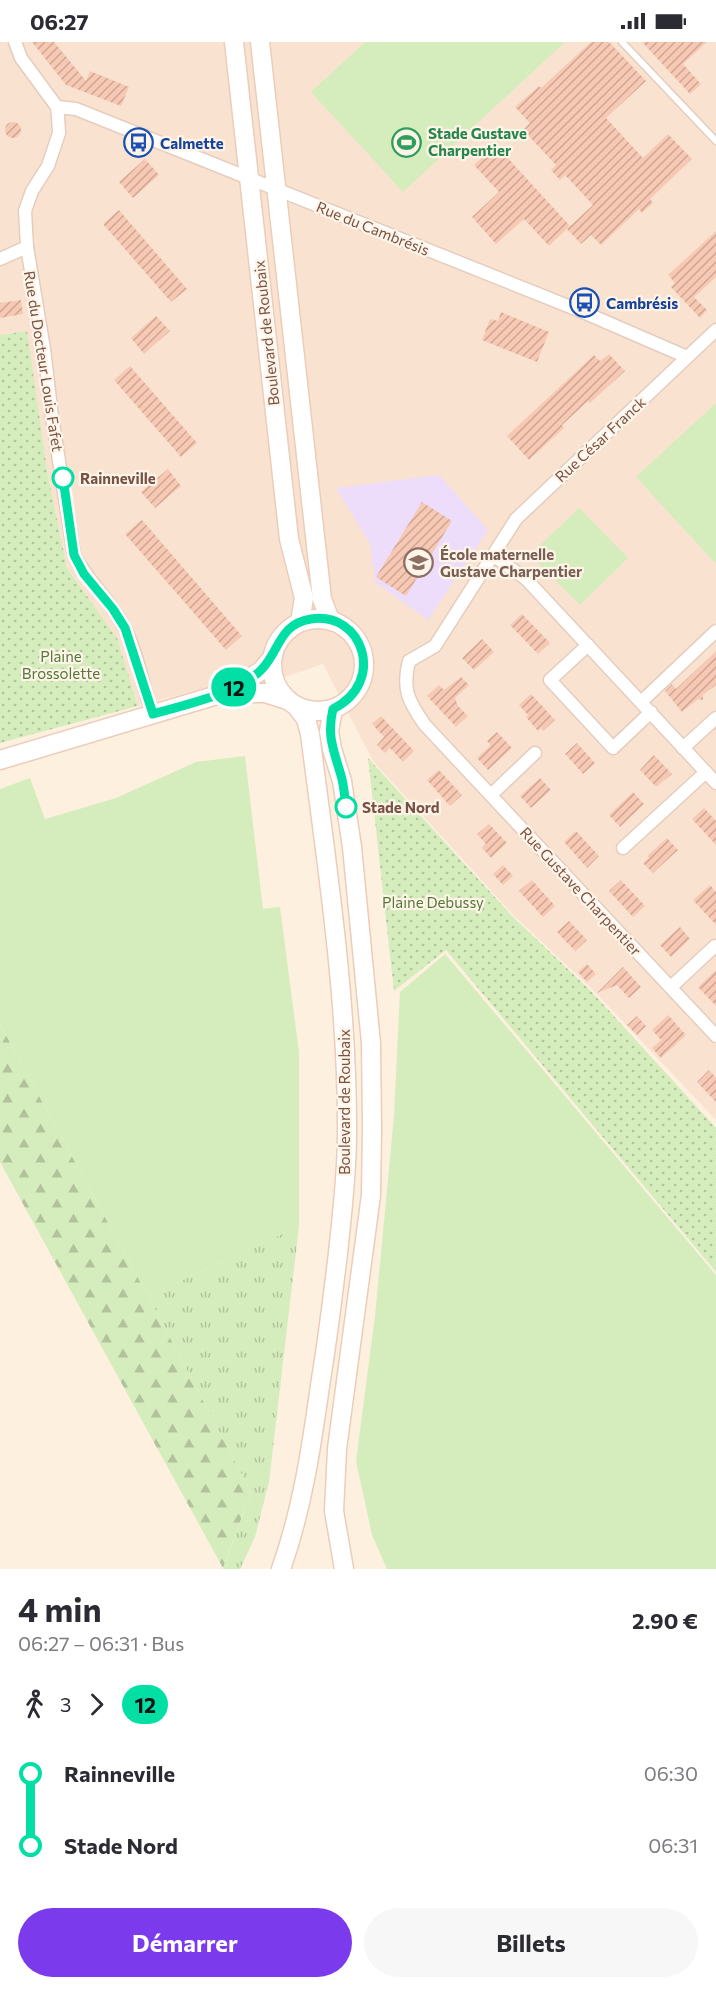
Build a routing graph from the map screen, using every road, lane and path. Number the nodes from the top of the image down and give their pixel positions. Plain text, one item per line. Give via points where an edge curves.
1 (15, 42) edge
2 (234, 42) edge
3 (260, 42) edge
4 (622, 42) edge
5 (57, 107) junction
6 (716, 141) edge
7 (249, 178) junction
8 (276, 190) junction
9 (27, 247) junction
10 (0, 259) edge
11 (716, 330) edge
12 (687, 357) junction
13 (494, 556) junction
14 (330, 620) junction
15 (300, 622) junction
16 (716, 631) edge
17 (588, 645) junction
18 (272, 658) junction
19 (224, 693) junction
20 (641, 702) junction
21 (292, 703) junction
22 (333, 709) junction
23 (651, 712) junction
24 (153, 714) junction
25 (716, 718) edge
26 (684, 748) junction
27 (535, 753) dead end
28 (0, 760) edge
29 (706, 772) junction
30 (716, 783) edge
31 (491, 795) junction
32 (623, 848) dead end
33 (715, 946) edge
34 (671, 987) junction
35 (716, 1036) edge
36 (281, 1569) edge
37 (344, 1569) edge

1 - 5 street via 21,58
2 - 7 main road, Boulevard de Roubaix
3 - 8 main road, Boulevard de Roubaix
4 - 6 lane
5 - 7 street, Rue du Cambrésis via 76,109
5 - 9 street, Rue du Docteur Louis Fafet via 59,133 26,211
7 - 8 street, Rue du Cambrésis
7 - 15 main road, Boulevard de Roubaix via 290,539 304,598
8 - 12 street, Rue du Cambrésis
8 - 14 main road, Boulevard de Roubaix via 322,599
9 - 10 street
9 - 24 street, Rue du Docteur Louis Fafet via 74,555 125,628
11 - 12 street, Rue César Franck
12 - 13 street, Rue César Franck via 516,519
13 - 17 street via 526,579
13 - 31 street, Rue Gustave Charpentier via 435,646 409,661 405,677 407,698 425,725
14 - 15 main road
14 - 22 main road via 347,629 360,644 364,657 361,683 345,703
15 - 18 main road via 279,640
16 - 20 street
17 - 20 street
17 - 23 street via 550,680 613,748
18 - 19 main road via 261,671
18 - 21 main road via 274,681
19 - 21 main road via 254,692
19 - 24 main road
20 - 23 street
21 - 22 main road via 309,711
21 - 36 main road, Boulevard de Roubaix via 306,719 310,734 343,1020 348,1136 343,1210 315,1419 303,1496
22 - 37 main road, Boulevard de Roubaix via 329,731 342,781 352,847 370,1033 372,1128 370,1195 337,1449 334,1511
23 - 26 street
24 - 28 main road
25 - 26 street
26 - 29 street
27 - 31 street
29 - 30 street
29 - 32 street
31 - 34 street, Rue Gustave Charpentier
33 - 34 street
34 - 35 street, Rue Gustave Charpentier

